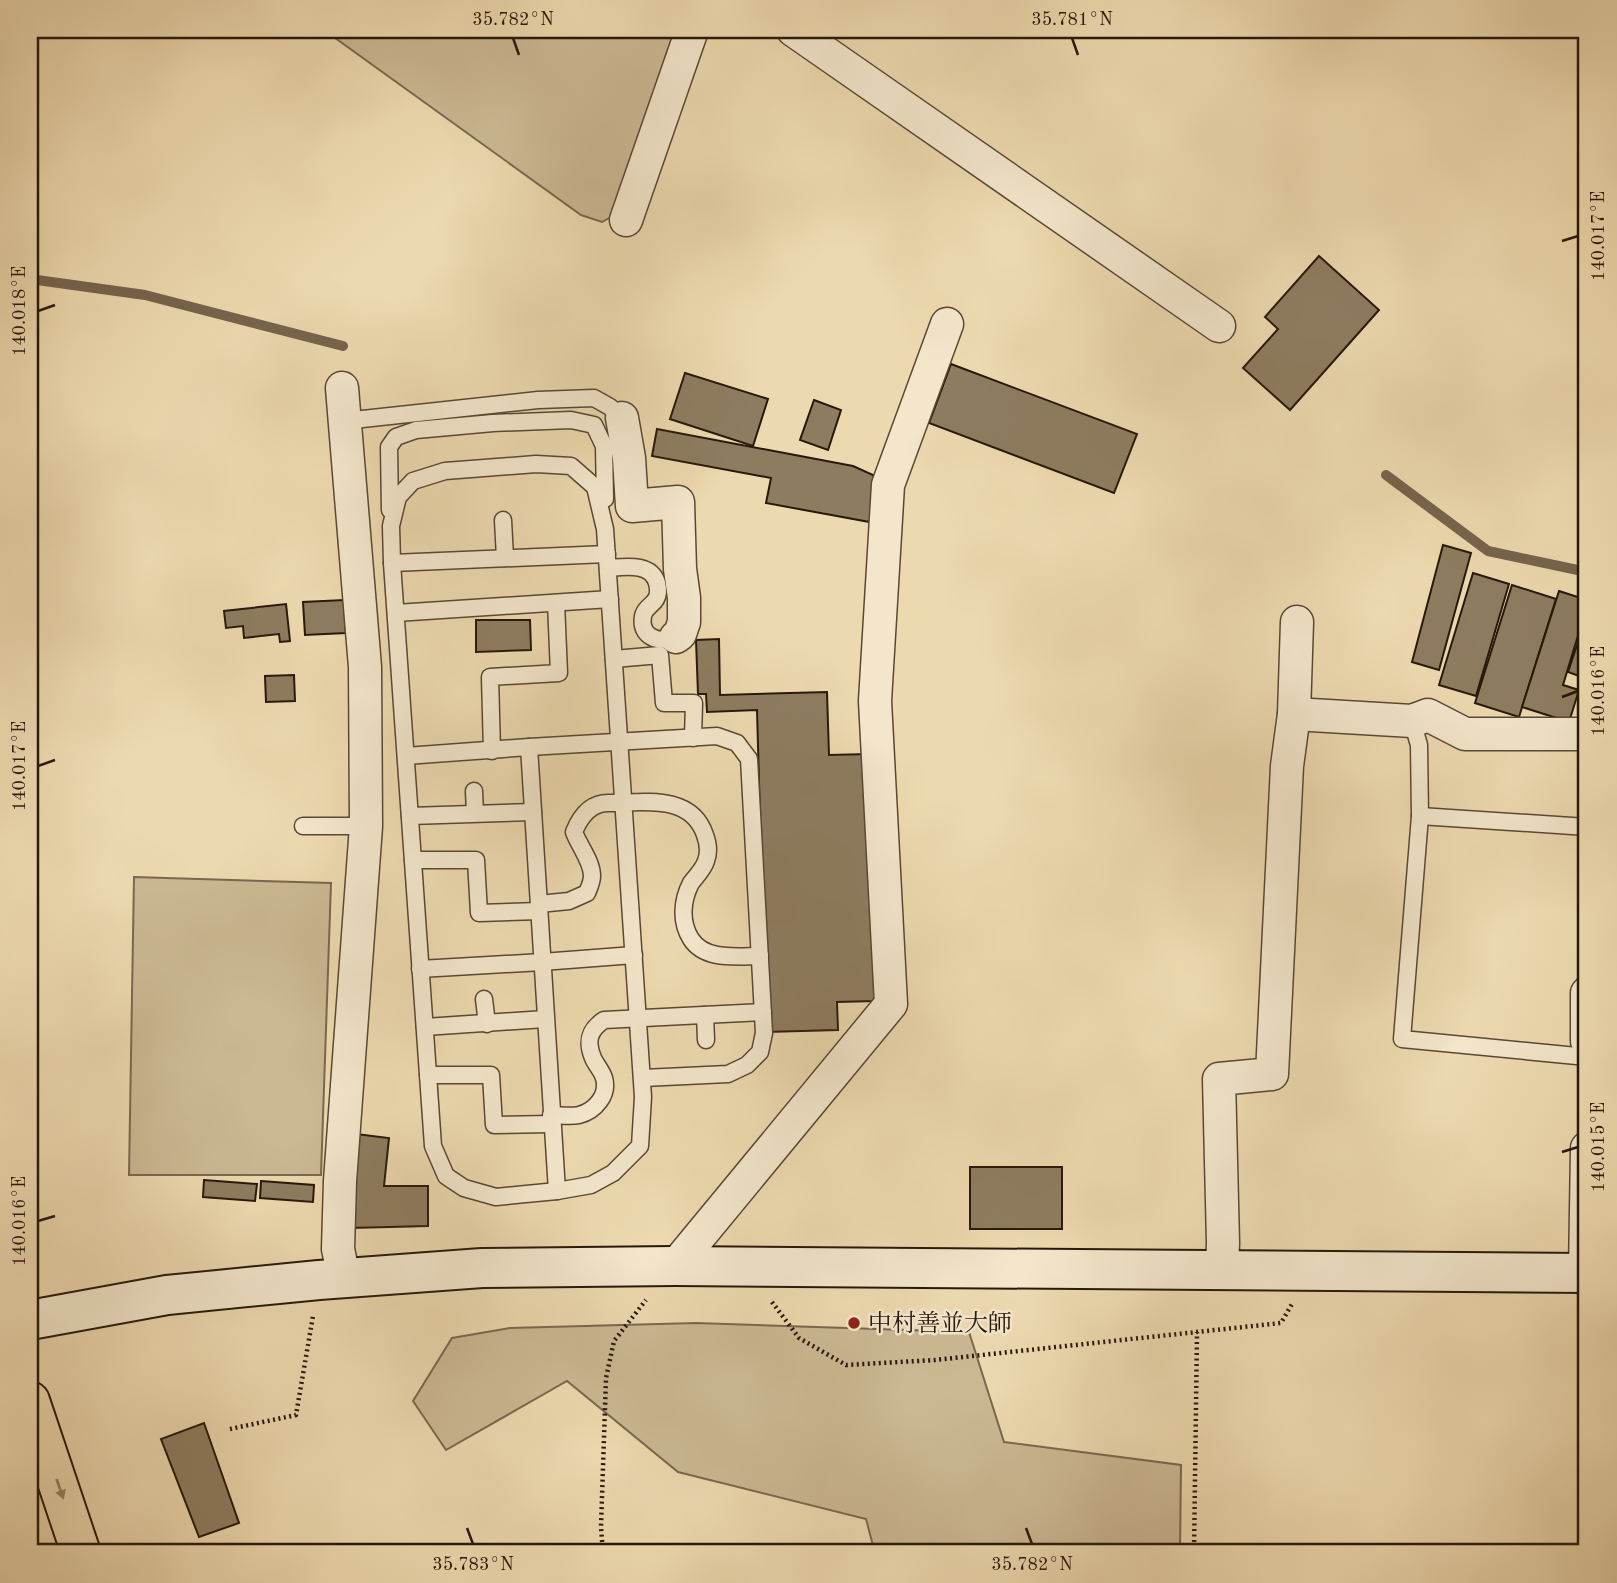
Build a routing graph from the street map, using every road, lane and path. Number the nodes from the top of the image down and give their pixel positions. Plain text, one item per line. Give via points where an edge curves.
1 (692, 30) edge
2 (793, 30) edge
3 (626, 220) dead end
4 (947, 324) dead end
5 (1219, 326) dead end
6 (342, 388) dead end
7 (622, 418) joint
8 (344, 421) junction
9 (503, 520) dead end
10 (391, 526) junction
11 (605, 529) junction
12 (505, 558) junction
13 (608, 561) junction
14 (392, 563) junction
15 (610, 599) junction
16 (556, 603) junction
17 (396, 613) junction
18 (1297, 622) dead end
19 (676, 637) joint
20 (614, 659) junction
21 (1294, 714) junction
22 (1412, 721) junction
23 (1587, 734) edge
24 (694, 738) junction
25 (620, 743) junction
26 (529, 747) junction
27 (492, 751) junction
28 (406, 756) junction
29 (474, 791) dead end
30 (624, 803) junction
31 (533, 812) junction
32 (475, 813) junction
33 (410, 816) junction
34 (1420, 817) junction
35 (303, 826) dead end
36 (366, 827) junction
37 (1587, 827) edge
38 (413, 860) junction
39 (539, 907) junction
40 (634, 955) junction
41 (760, 956) junction
42 (542, 962) junction
43 (420, 969) junction
44 (1587, 993) edge
45 (484, 999) dead end
46 (763, 1012) junction
47 (705, 1015) junction
48 (639, 1018) junction
49 (545, 1019) junction
50 (487, 1024) junction
51 (425, 1027) junction
52 (706, 1040) dead end
53 (1587, 1041) edge
54 (1587, 1057) edge
55 (428, 1074) junction
56 (643, 1078) junction
57 (551, 1119) junction
58 (1587, 1148) edge
59 (556, 1191) junction
60 (675, 1266) junction
61 (1222, 1270) junction
62 (1586, 1273) edge
63 (331, 1279) junction
64 (771, 1300) dead end
65 (1293, 1304) dead end
66 (30, 1320) edge
67 (1197, 1332) junction
68 (30, 1401) edge
69 (230, 1429) dead end
70 (82, 1553) edge
71 (603, 1553) edge
72 (1194, 1553) edge

1 - 3 street
2 - 5 street
4 - 60 street via 888,485 874,701 891,1004
6 - 8 street
7 - 8 lane via 594,398
7 - 19 street via 632,506 678,502 684,622
8 - 36 street via 365,667
9 - 12 lane
10 - 11 lane via 398,497 413,481 445,471 536,464 571,466 595,487
10 - 11 lane via 389,447 396,437 416,430 493,422 570,420 594,425 604,446
10 - 14 lane
11 - 13 lane
12 - 13 lane
12 - 14 lane
13 - 15 lane
13 - 19 lane via 642,568 654,577 658,592 644,612 644,626 657,640
14 - 17 lane
15 - 16 lane
15 - 20 lane
16 - 17 lane
16 - 27 lane via 559,673 490,677
17 - 28 lane
18 - 21 street
20 - 24 lane via 660,655 664,703 694,703
20 - 25 lane
21 - 22 street
21 - 61 street via 1287,766 1272,1074 1219,1079
22 - 23 street via 1428,715 1465,734
22 - 34 lane via 1419,745
24 - 25 lane
24 - 41 lane via 717,736 737,743 749,759
25 - 26 lane
25 - 30 lane
26 - 27 lane
26 - 31 lane
27 - 28 lane
28 - 33 lane
29 - 32 lane
30 - 39 lane via 603,803 588,810 574,832 593,877 586,893
30 - 40 lane
30 - 41 lane via 659,802 691,813 708,843 707,860 684,902 686,932 693,943 713,954
31 - 32 lane
31 - 39 lane
32 - 33 lane
33 - 38 lane
34 - 37 lane
34 - 54 lane via 1402,1039
35 - 36 lane
36 - 63 street via 338,1249
38 - 39 lane via 476,860 479,913
38 - 43 lane
39 - 42 lane
40 - 42 lane
40 - 48 lane
41 - 46 lane
42 - 43 lane
42 - 49 lane
43 - 51 lane
44 - 53 street
45 - 50 lane
46 - 47 lane
46 - 56 lane via 760,1052 747,1065 728,1074
47 - 48 lane
47 - 52 lane
48 - 56 lane
48 - 57 lane via 604,1020 594,1028 589,1038 604,1077 603,1097 589,1111
49 - 50 lane
49 - 57 lane
50 - 51 lane
51 - 55 lane
55 - 57 lane via 491,1075 494,1125
55 - 59 lane via 433,1146 446,1176 464,1188 496,1197
56 - 59 lane via 640,1146 613,1173 591,1185
57 - 59 lane
58 - 62 street
60 - 61 street
60 - 63 street via 482,1268
60 - 71 path via 614,1341 606,1378
61 - 62 street
63 - 66 street via 167,1296
63 - 69 path via 296,1415
64 - 67 path via 799,1338 846,1365
65 - 67 path via 1281,1323
67 - 72 path
68 -> 70 highway

